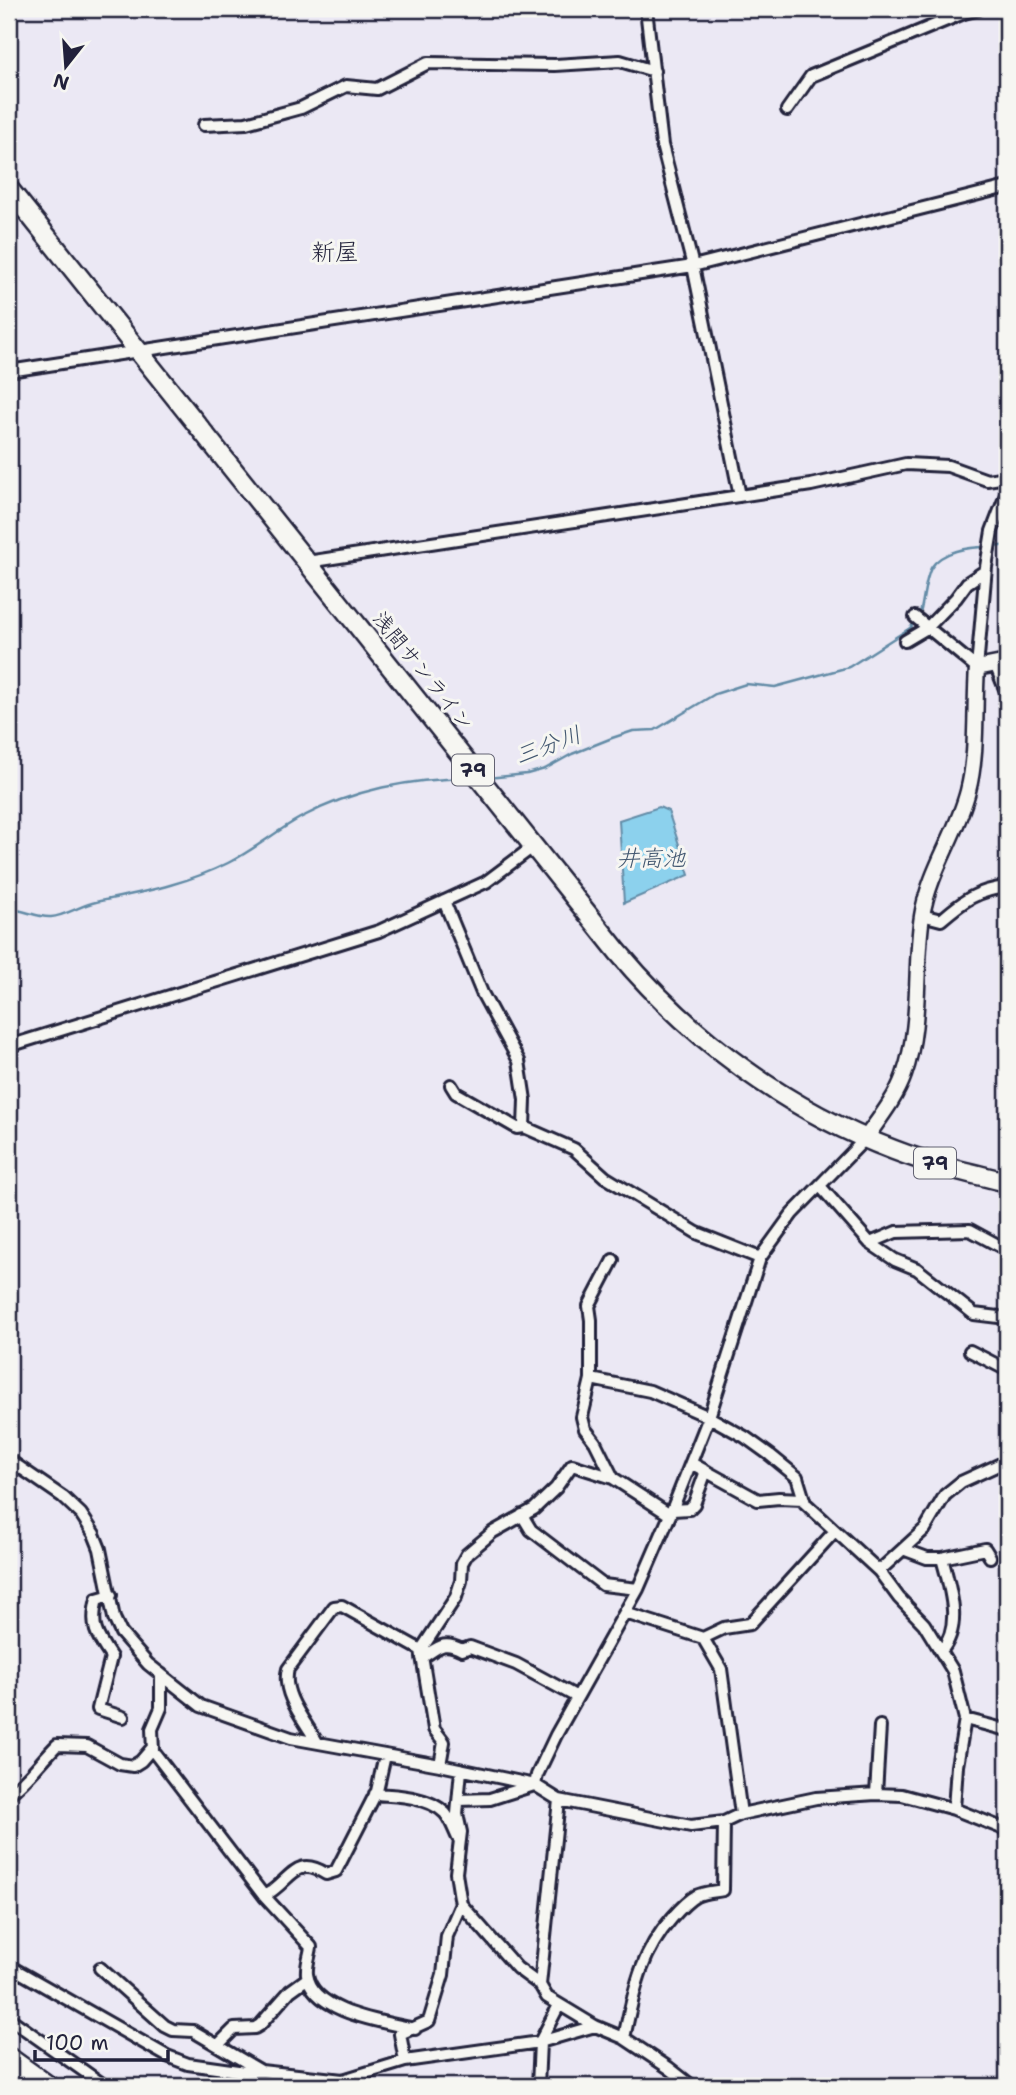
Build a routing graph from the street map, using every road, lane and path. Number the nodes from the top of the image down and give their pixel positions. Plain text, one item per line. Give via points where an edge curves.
1 (646, 9) edge
2 (979, 9) edge
3 (655, 69) junction
4 (787, 110) dead end
5 (204, 125) dead end
6 (1007, 187) edge
7 (9, 189) edge
8 (693, 266) junction
9 (138, 350) junction
10 (9, 371) edge
11 (1007, 477) edge
12 (1007, 492) edge
13 (740, 496) junction
14 (307, 562) junction
15 (985, 571) junction
16 (915, 617) dead end
17 (927, 628) junction
18 (905, 641) dead end
19 (1001, 663) edge
20 (977, 668) junction
21 (1007, 694) edge
22 (534, 846) junction
23 (1007, 887) edge
24 (444, 901) junction
25 (922, 915) junction
26 (9, 1046) edge
27 (451, 1085) dead end
28 (524, 1127) junction
29 (865, 1139) junction
30 (1007, 1182) edge
31 (820, 1186) junction
32 (870, 1242) junction
33 (1007, 1250) edge
34 (760, 1258) junction
35 (613, 1260) dead end
36 (1007, 1318) edge
37 (970, 1351) dead end
38 (1007, 1370) edge
39 (591, 1379) junction
40 (709, 1417) junction
41 (9, 1460) edge
42 (1007, 1461) edge
43 (691, 1463) junction
44 (706, 1471) junction
45 (613, 1478) junction
46 (803, 1499) junction
47 (671, 1512) junction
48 (522, 1515) junction
49 (834, 1532) junction
50 (903, 1549) junction
51 (990, 1557) dead end
52 (942, 1558) junction
53 (880, 1571) junction
54 (638, 1589) junction
55 (111, 1595) junction
56 (625, 1613) junction
57 (703, 1638) junction
58 (941, 1651) junction
59 (422, 1654) junction
60 (161, 1674) junction
61 (577, 1697) junction
62 (123, 1717) dead end
63 (965, 1719) junction
64 (880, 1726) dead end
65 (1007, 1730) edge
66 (317, 1742) junction
67 (153, 1747) junction
68 (385, 1755) junction
69 (440, 1765) junction
70 (461, 1770) junction
71 (535, 1785) junction
72 (9, 1794) edge
73 (376, 1794) junction
74 (876, 1794) junction
75 (459, 1800) junction
76 (559, 1800) junction
77 (954, 1809) junction
78 (741, 1814) junction
79 (724, 1822) junction
80 (1007, 1830) edge
81 (460, 1841) junction
82 (264, 1896) junction
83 (461, 1904) junction
84 (9, 1966) edge
85 (100, 1968) dead end
86 (308, 1978) junction
87 (540, 1986) junction
88 (559, 2005) junction
89 (9, 2018) edge
90 (595, 2026) junction
91 (415, 2029) junction
92 (624, 2038) junction
93 (540, 2042) junction
94 (218, 2045) junction
95 (9, 2058) edge
96 (405, 2061) junction
97 (261, 2071) junction
98 (9, 2077) edge
99 (347, 2083) edge
100 (21, 2086) edge
101 (48, 2086) edge
102 (105, 2086) edge
103 (538, 2086) edge
104 (692, 2086) edge

1 - 3 street
2 - 4 street via 811,76
3 - 5 street via 620,61 428,63 377,89 346,86 301,108 246,123
3 - 8 street via 662,145
6 - 8 street
7 - 9 main road, 浅間サンライン / 79
8 - 9 street
8 - 13 street
9 - 10 street
9 - 14 main road, 浅間サンライン / 79
11 - 13 street via 987,480 948,466 906,464
12 - 15 street via 992,531
13 - 14 street
14 - 22 main road, 浅間サンライン / 79
15 - 17 street via 967,583
15 - 20 street
16 - 17 street
17 - 18 street
17 - 20 street
19 - 20 street
19 - 21 street
20 - 25 street via 969,789 932,875
22 - 24 street via 486,882
22 - 29 main road, 浅間サンライン / 79 via 631,967 682,1020 760,1081
23 - 25 street via 966,898 941,920
24 - 26 street via 379,931
24 - 28 street via 482,993 519,1061
25 - 29 street via 908,1061 900,1086
27 - 28 street via 479,1107 517,1128
28 - 34 street via 574,1149 606,1177 677,1222
29 - 30 main road, 浅間サンライン / 79
29 - 31 street
31 - 32 street
31 - 34 street via 773,1236
32 - 33 street via 896,1232 971,1230
32 - 36 street via 917,1269 974,1314
34 - 40 street
35 - 39 street via 589,1306
37 - 38 street
39 - 40 street via 650,1391
39 - 45 street via 582,1417
40 - 43 street
40 - 46 street via 745,1437 797,1477
41 - 55 street via 81,1514 94,1534
42 - 50 street via 961,1482 945,1495 925,1529
43 - 44 street
43 - 47 street
44 - 46 street via 758,1500
44 - 47 street via 694,1504
45 - 47 street
45 - 48 street via 572,1465 556,1488
46 - 49 street
47 - 54 street
48 - 54 street via 531,1530 603,1585
48 - 59 street via 467,1554 461,1563 456,1597
49 - 53 street
49 - 57 street via 750,1624 724,1628
50 - 52 street
50 - 53 street
51 - 52 street via 980,1549
52 - 58 street via 953,1631
53 - 58 street
54 - 56 street
55 - 60 street via 121,1633
55 - 62 street via 97,1599 93,1615 97,1635 111,1657 98,1709
56 - 57 street
56 - 61 street
57 - 78 street via 721,1669
58 - 63 street via 953,1671
59 - 61 street via 442,1645 462,1650 470,1647 516,1664
59 - 66 street via 342,1606 334,1607 286,1676 289,1692
59 - 69 street via 434,1730 444,1742
60 - 66 street via 201,1706 291,1738
60 - 67 street
61 - 71 street
63 - 65 street
63 - 77 street
64 - 74 street
66 - 68 street
67 - 72 street via 133,1766 87,1746 57,1745
67 - 82 street
68 - 69 street
68 - 73 street
69 - 70 street
70 - 71 street
70 - 75 street
71 - 75 street via 490,1799
71 - 76 street
73 - 81 street via 434,1804 447,1815
73 - 82 street via 336,1871 326,1874 305,1866
74 - 77 street via 902,1795
74 - 78 street via 816,1798
75 - 81 street
76 - 79 street via 691,1826
76 - 87 street
77 - 80 street
78 - 79 street
79 - 92 street via 723,1890 698,1895 661,1930 647,1951 636,1983
81 - 83 street via 456,1874
82 - 86 street via 311,1947
83 - 87 street via 517,1968
83 - 91 street via 447,1936 443,1975 429,2021
84 - 97 street via 167,2056 188,2064
85 - 94 street via 164,2026 193,2031
86 - 91 street via 319,1995 353,2015
86 - 94 street via 260,2025 234,2029
87 - 88 street
88 - 90 street
88 - 93 street
89 - 102 street
90 - 92 street
90 - 93 street
91 - 96 street via 400,2034
92 - 104 street
93 - 96 street
93 - 103 street
94 - 97 street
95 - 101 highway
96 - 99 street
97 - 99 street
98 - 100 highway

